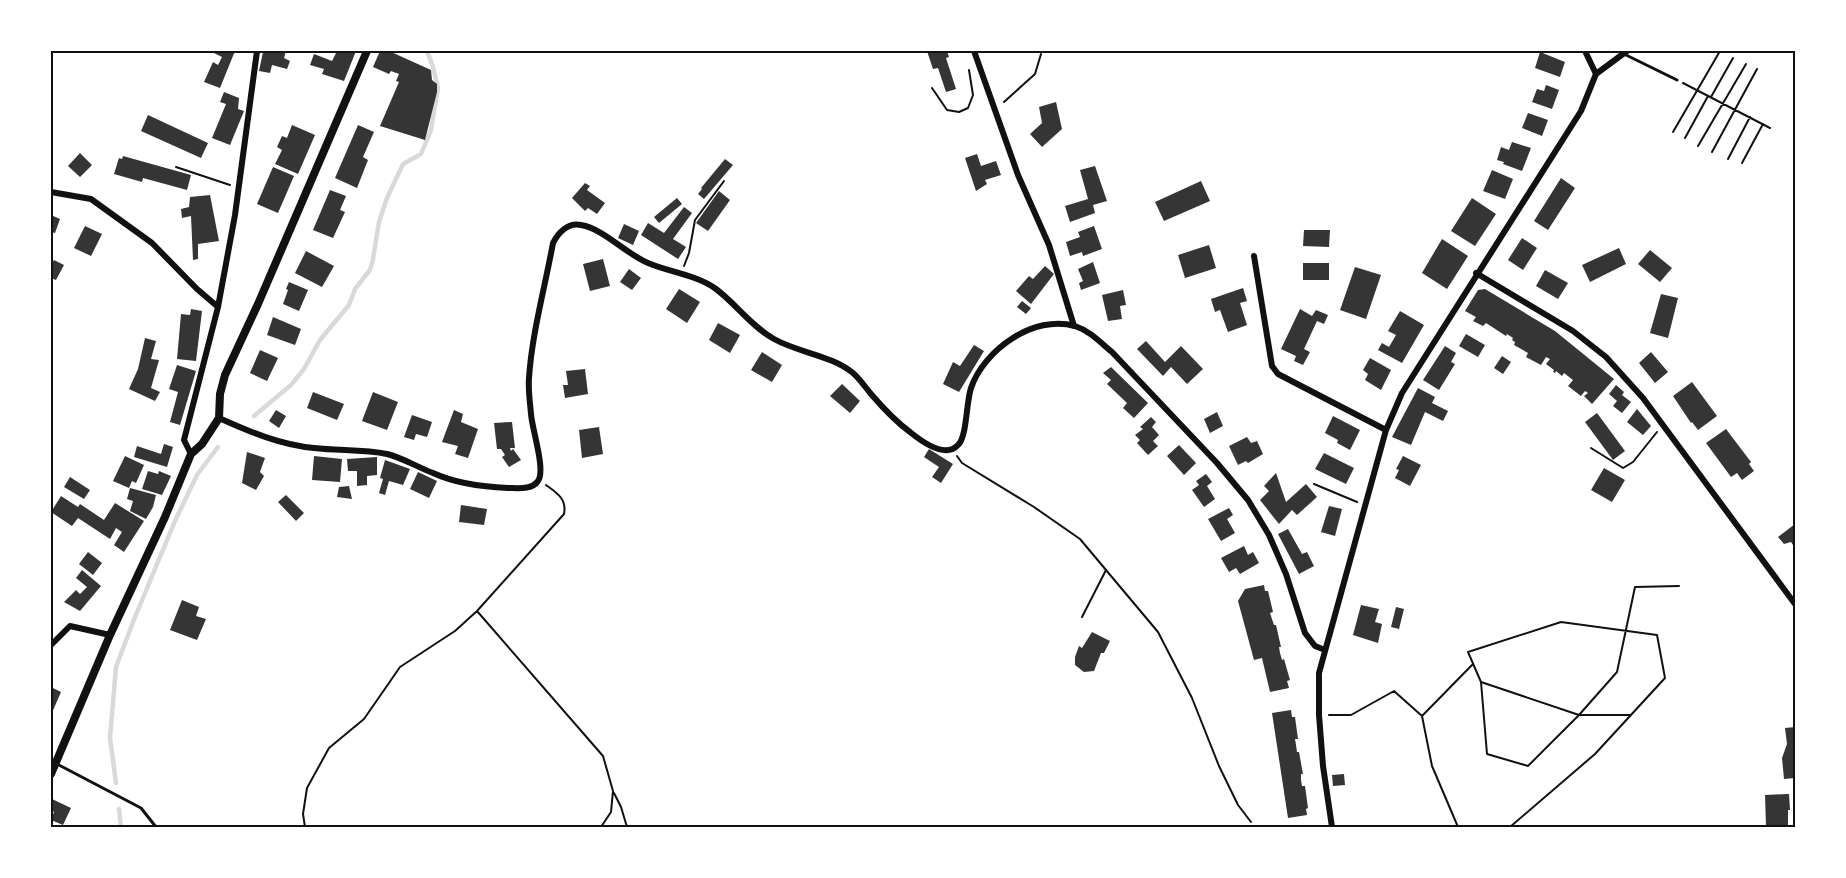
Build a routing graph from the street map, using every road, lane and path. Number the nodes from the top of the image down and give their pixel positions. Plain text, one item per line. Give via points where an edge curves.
1 (257, 51) edge
2 (367, 51) edge
3 (1585, 51) edge
4 (1720, 51) edge
5 (1625, 52) edge
6 (975, 53) edge
7 (1041, 54) dead end
8 (1733, 58) dead end
9 (1746, 64) dead end
10 (1758, 69) dead end
11 (1596, 74) junction
12 (1677, 80) joint
13 (932, 88) dead end
14 (1698, 91) junction
15 (1709, 97) junction
16 (1722, 104) junction
17 (995, 110) junction
18 (1735, 110) junction
19 (1750, 117) junction
20 (1763, 124) junction
21 (1770, 128) dead end
22 (1673, 132) dead end
23 (1685, 138) dead end
24 (1698, 146) dead end
25 (1712, 152) dead end
26 (1728, 159) dead end
27 (1742, 163) dead end
28 (176, 167) dead end
29 (724, 181) dead end
30 (239, 187) junction
31 (51, 192) edge
32 (1254, 256) dead end
33 (1476, 273) junction
34 (680, 274) junction
35 (218, 307) junction
36 (1074, 326) junction
37 (219, 418) junction
38 (1663, 425) junction
39 (1386, 430) junction
40 (1591, 448) dead end
41 (951, 450) junction
42 (191, 454) junction
43 (540, 479) junction
44 (1314, 484) dead end
45 (1365, 506) junction
46 (1106, 570) junction
47 (1679, 586) dead end
48 (1795, 604) edge
49 (477, 611) junction
50 (1082, 616) dead end
51 (1626, 631) junction
52 (110, 634) junction
53 (51, 645) edge
54 (1325, 650) junction
55 (1473, 664) junction
56 (1481, 682) junction
57 (1319, 715) junction
58 (1579, 715) junction
59 (1631, 715) junction
60 (1422, 716) junction
61 (56, 763) junction
62 (51, 774) edge
63 (613, 791) junction
64 (1518, 818) junction
65 (1251, 822) dead end
66 (156, 827) edge
67 (305, 827) edge
68 (601, 827) edge
69 (627, 827) edge
70 (1332, 827) edge
71 (1458, 827) edge
72 (1510, 827) edge
73 (1516, 827) edge

1 - 30 street
2 - 37 street via 225,375
3 - 11 street
4 - 14 path
5 - 11 street
5 - 12 lane
6 - 13 path via 968,65 973,95 968,108 959,112 947,110
6 - 17 street
7 - 17 path via 1035,74
8 - 15 path
9 - 16 path
10 - 18 path
11 - 33 street via 1581,111
12 - 14 path
14 - 15 path
14 - 22 path
15 - 16 path
15 - 23 path
16 - 18 path
16 - 24 path
17 - 36 street via 1049,245
18 - 19 path
18 - 25 path
19 - 20 path
19 - 26 path
20 - 21 path
20 - 27 path
28 - 30 path
29 - 34 path via 695,220 689,253
30 - 35 street
31 - 35 street via 91,199 152,243
32 - 39 street via 1272,366 1278,374
33 - 38 street via 1573,331 1606,357
33 - 39 street via 1402,393
34 - 41 street via 714,288 774,339 854,374 888,414 911,433 942,450
34 - 43 street via 646,262 580,224 558,233 529,379
35 - 42 street via 184,440
36 - 41 street via 1034,327 1005,344 987,361 966,403 964,435
36 - 54 street via 1112,352 1248,500 1286,574 1305,633 1315,646
37 - 42 street
37 - 43 street via 291,445 390,455 462,483 529,488
38 - 40 path via 1633,462 1623,468
38 - 48 street
39 - 45 street
41 - 46 path via 963,463 1080,539
42 - 52 street
43 - 49 path via 562,498 564,514
44 - 45 path
45 - 54 street
46 - 50 path
46 - 65 path via 1158,632 1192,698 1238,805
47 - 51 path via 1635,587
49 - 63 path via 603,756
49 - 67 path via 455,631 400,667 364,719 329,748 307,788
51 - 55 path via 1561,622 1468,652
51 - 58 path via 1617,672
51 - 59 path via 1657,635 1665,678
52 - 53 street via 70,626
52 - 61 street
54 - 57 street via 1318,673
55 - 56 path
55 - 60 path
56 - 58 path
56 - 58 path via 1487,753 1528,766
57 - 60 path via 1351,715 1394,692
57 - 70 street
58 - 59 path
59 - 64 path via 1595,754
60 - 71 path via 1432,766
61 - 62 street
61 - 66 lane via 141,808
63 - 68 path via 611,812
63 - 69 path
64 - 72 path
64 - 73 path

